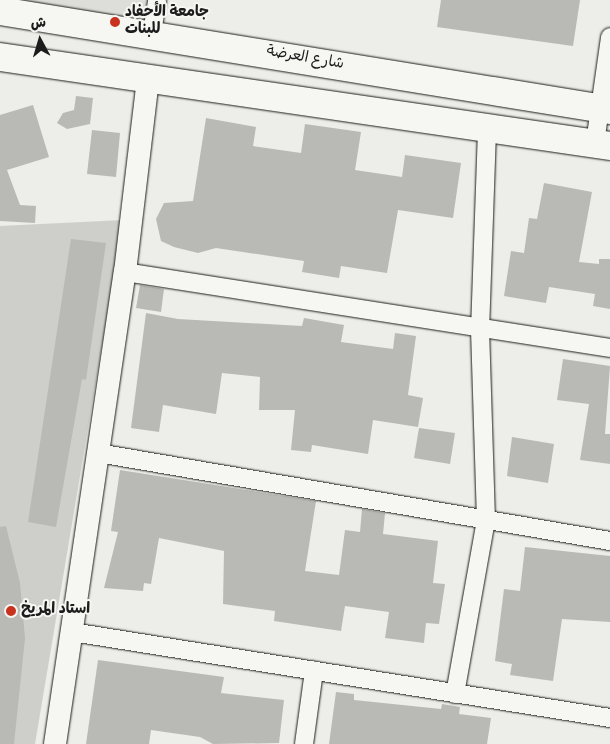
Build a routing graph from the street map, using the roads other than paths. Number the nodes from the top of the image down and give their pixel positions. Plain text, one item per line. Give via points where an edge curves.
1 (158, 0) edge
2 (0, 11) edge
3 (152, 33) junction
4 (610, 37) edge
5 (0, 58) edge
6 (148, 79) junction
7 (605, 110) edge
8 (486, 127) junction
9 (602, 145) edge
10 (125, 272) junction
11 (480, 331) junction
12 (610, 348) edge
13 (98, 453) junction
14 (486, 520) junction
15 (610, 541) edge
16 (72, 632) junction
17 (314, 671) junction
18 (455, 694) junction
19 (610, 718) edge
20 (55, 744) edge
21 (304, 744) edge

1 - 3 street
2 - 3 main road, شارع العرضة
3 - 7 main road, شارع العرضة
4 - 7 street
5 - 6 main road
6 - 8 main road
6 - 10 street
7 - 9 street
8 - 9 main road
8 - 11 street
10 - 11 street
10 - 13 street
11 - 12 street
11 - 14 street
13 - 14 street
13 - 16 street
14 - 15 street
14 - 18 street
16 - 17 street
16 - 20 street
17 - 18 street
17 - 21 street
18 - 19 street

